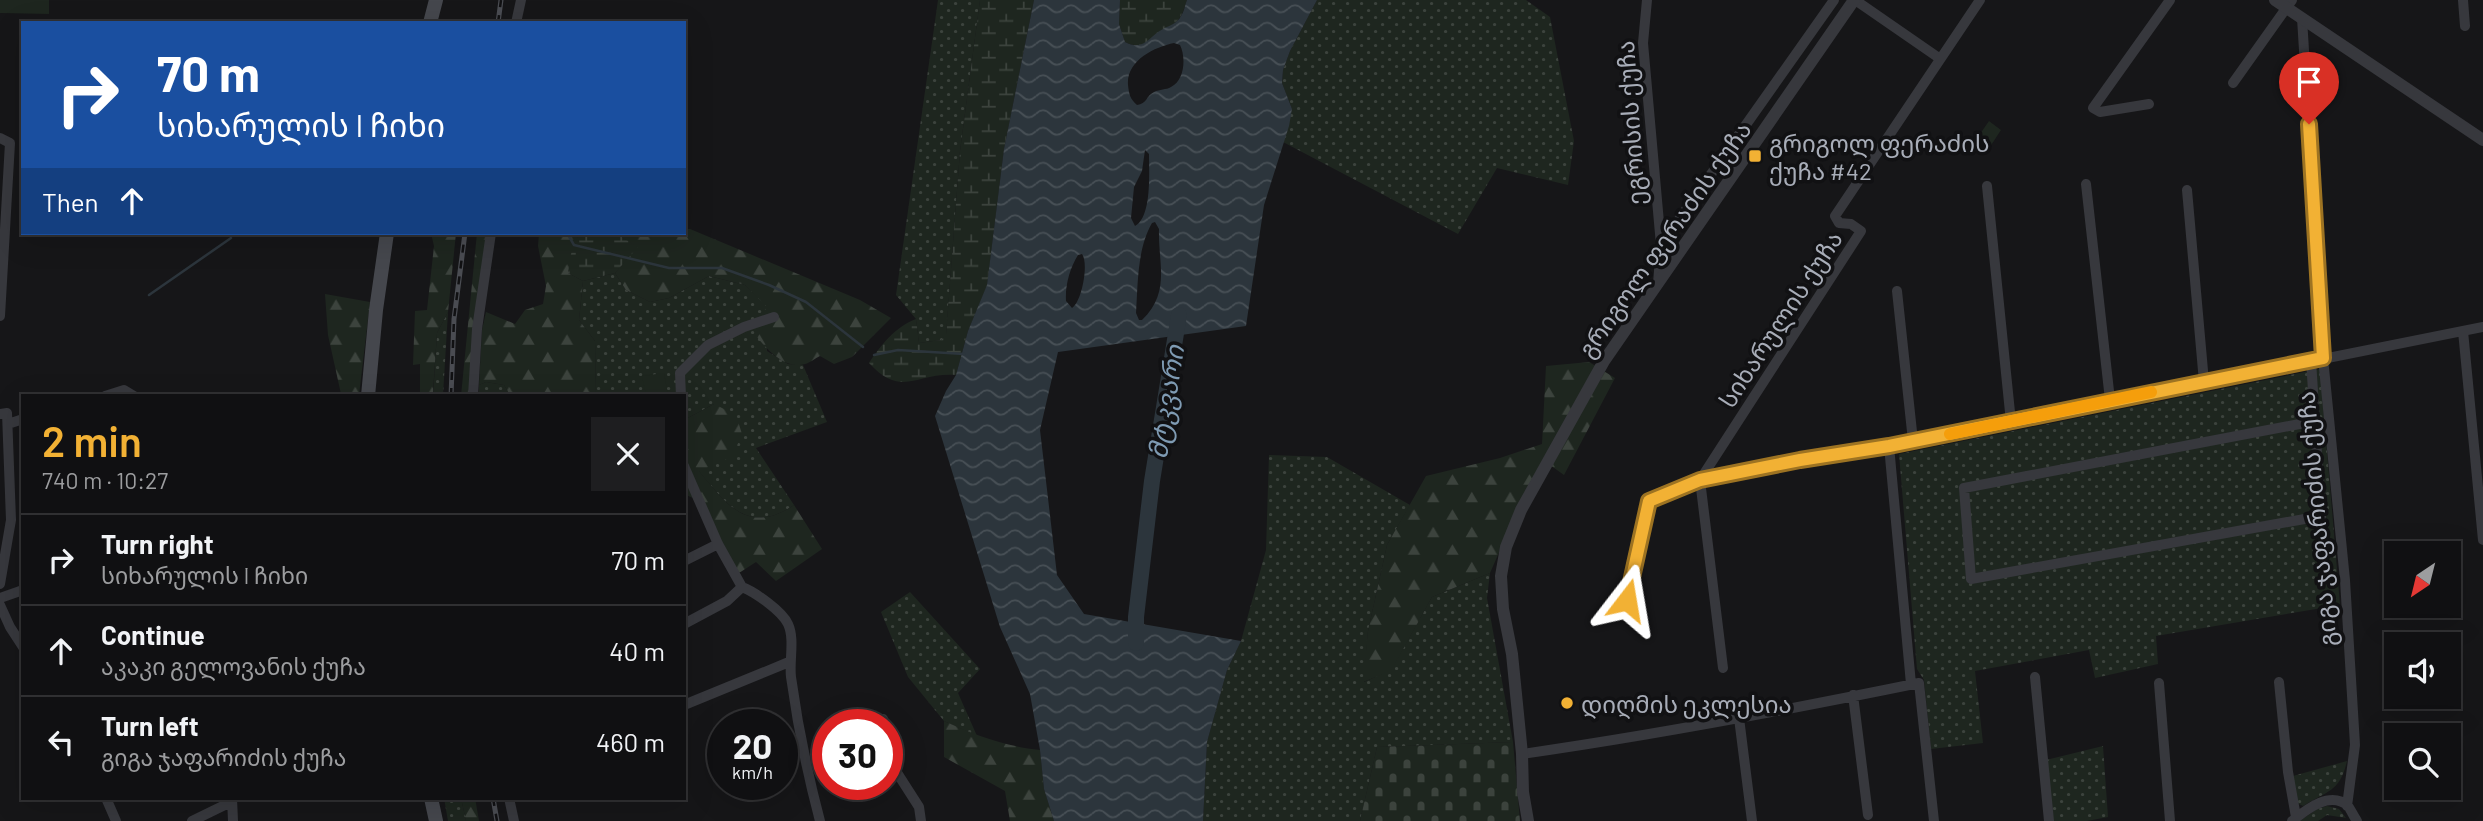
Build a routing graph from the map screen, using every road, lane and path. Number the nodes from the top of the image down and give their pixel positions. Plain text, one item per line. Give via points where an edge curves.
1 (436, 0) edge
2 (521, 0) edge
3 (1647, 0) edge
4 (1834, 0) edge
5 (1854, 0) edge
6 (1980, 0) edge
7 (2170, 0) edge
8 (2275, 0) edge
9 (2463, 0) edge
10 (2290, 4) edge
11 (2302, 18) junction
12 (431, 21) edge
13 (516, 21) edge
14 (2465, 26) dead end
15 (1939, 58) junction
16 (2233, 83) dead end
17 (2149, 104) dead end
18 (0, 138) edge
19 (2483, 140) edge
20 (2086, 184) dead end
21 (1987, 186) dead end
22 (2187, 190) dead end
23 (387, 235) edge
24 (491, 235) edge
25 (1661, 245) junction
26 (1658, 284) junction
27 (1897, 291) dead end
28 (0, 316) edge
29 (774, 317) dead end
30 (2483, 327) edge
31 (2463, 331) junction
32 (2323, 358) junction
33 (2311, 360) junction
34 (2204, 382) junction
35 (111, 394) edge
36 (131, 394) edge
37 (368, 394) edge
38 (474, 394) edge
39 (681, 394) edge
40 (2110, 400) junction
41 (0, 414) edge
42 (21, 420) edge
43 (2315, 421) junction
44 (2011, 422) junction
45 (8, 424) junction
46 (1913, 441) junction
47 (1889, 446) junction
48 (686, 471) edge
49 (1700, 480) junction
50 (2483, 540) edge
51 (718, 544) junction
52 (686, 560) edge
53 (0, 584) edge
54 (742, 587) junction
55 (21, 591) edge
56 (0, 598) edge
57 (1627, 600) dead end
58 (0, 605) edge
59 (686, 623) edge
60 (21, 645) edge
61 (789, 662) junction
62 (1723, 668) dead end
63 (2035, 677) dead end
64 (2280, 682) dead end
65 (2159, 683) dead end
66 (1911, 684) junction
67 (1853, 695) junction
68 (686, 704) edge
69 (1739, 718) junction
70 (799, 739) joint
71 (1522, 754) junction
72 (903, 782) edge
73 (107, 800) edge
74 (231, 800) edge
75 (431, 800) edge
76 (509, 800) edge
77 (2347, 806) junction
78 (1868, 815) dead end
79 (2294, 819) edge
80 (116, 821) edge
81 (192, 821) edge
82 (233, 821) edge
83 (436, 821) edge
84 (514, 821) edge
85 (820, 821) edge
86 (921, 821) edge
87 (1528, 821) edge
88 (1752, 821) edge
89 (1934, 821) edge
90 (2049, 821) edge
91 (2170, 821) edge
92 (2357, 821) edge

1 - 12 main road
2 - 13 street
3 - 25 street, ეგრისის ქუჩა via 1643,43
4 - 25 street
5 - 15 street
5 - 26 street, გრიგოლ ფერაძის ქუჩა
6 - 15 street, სიხარულის ქუჩა
7 - 17 street via 2093,108 2100,112
8 - 10 street
9 - 14 street
10 - 11 street
10 - 16 street
11 - 19 street
11 - 32 street, გიგა ჯაფარიძის ქუჩა
15 - 49 street, სიხარულის ქუჩა via 1835,216 1839,223 1861,231
18 - 28 street via 10,143
20 - 40 street
21 - 44 street
22 - 34 street
23 - 37 main road
24 - 38 street via 477,328
25 - 26 street, ეგრისის ქუჩა
26 - 71 street, გრიგოლ ფერაძის ქუჩა via 1595,376 1521,510 1506,547 1501,576 1503,609
27 - 46 street
29 - 39 street via 708,345 680,373
30 - 31 street
31 - 32 street
31 - 50 street
32 - 33 street
32 - 77 street, გიგა ჯაფარიძის ქუჩა via 2345,580 2355,745
33 - 34 street
33 - 43 street
34 - 40 street
35 - 36 street via 124,390
40 - 44 street
41 - 45 street via 7,413
42 - 45 street
43 - 43 street via 1964,488 1971,579 2321,516
44 - 46 street
45 - 53 street via 12,520
46 - 47 street
47 - 49 street
47 - 66 street
48 - 51 street
49 - 57 street via 1649,501
49 - 62 street
51 - 52 street
51 - 54 street
54 - 59 street via 727,601
54 - 61 street via 787,622
55 - 56 street
58 - 60 street
61 - 68 street
61 - 70 street
63 - 90 street
64 - 79 street
65 - 91 street
66 - 67 street
66 - 89 street via 1919,683
67 - 69 street
67 - 78 street
69 - 71 street
69 - 88 street
70 - 85 street
71 - 87 street, გრიგოლ ფერაძის ქუჩა
72 - 86 street via 919,807
73 - 80 street
74 - 81 street
74 - 82 street
75 - 83 main road
76 - 84 street
77 - 79 street via 2333,800 2320,802
77 - 92 street

